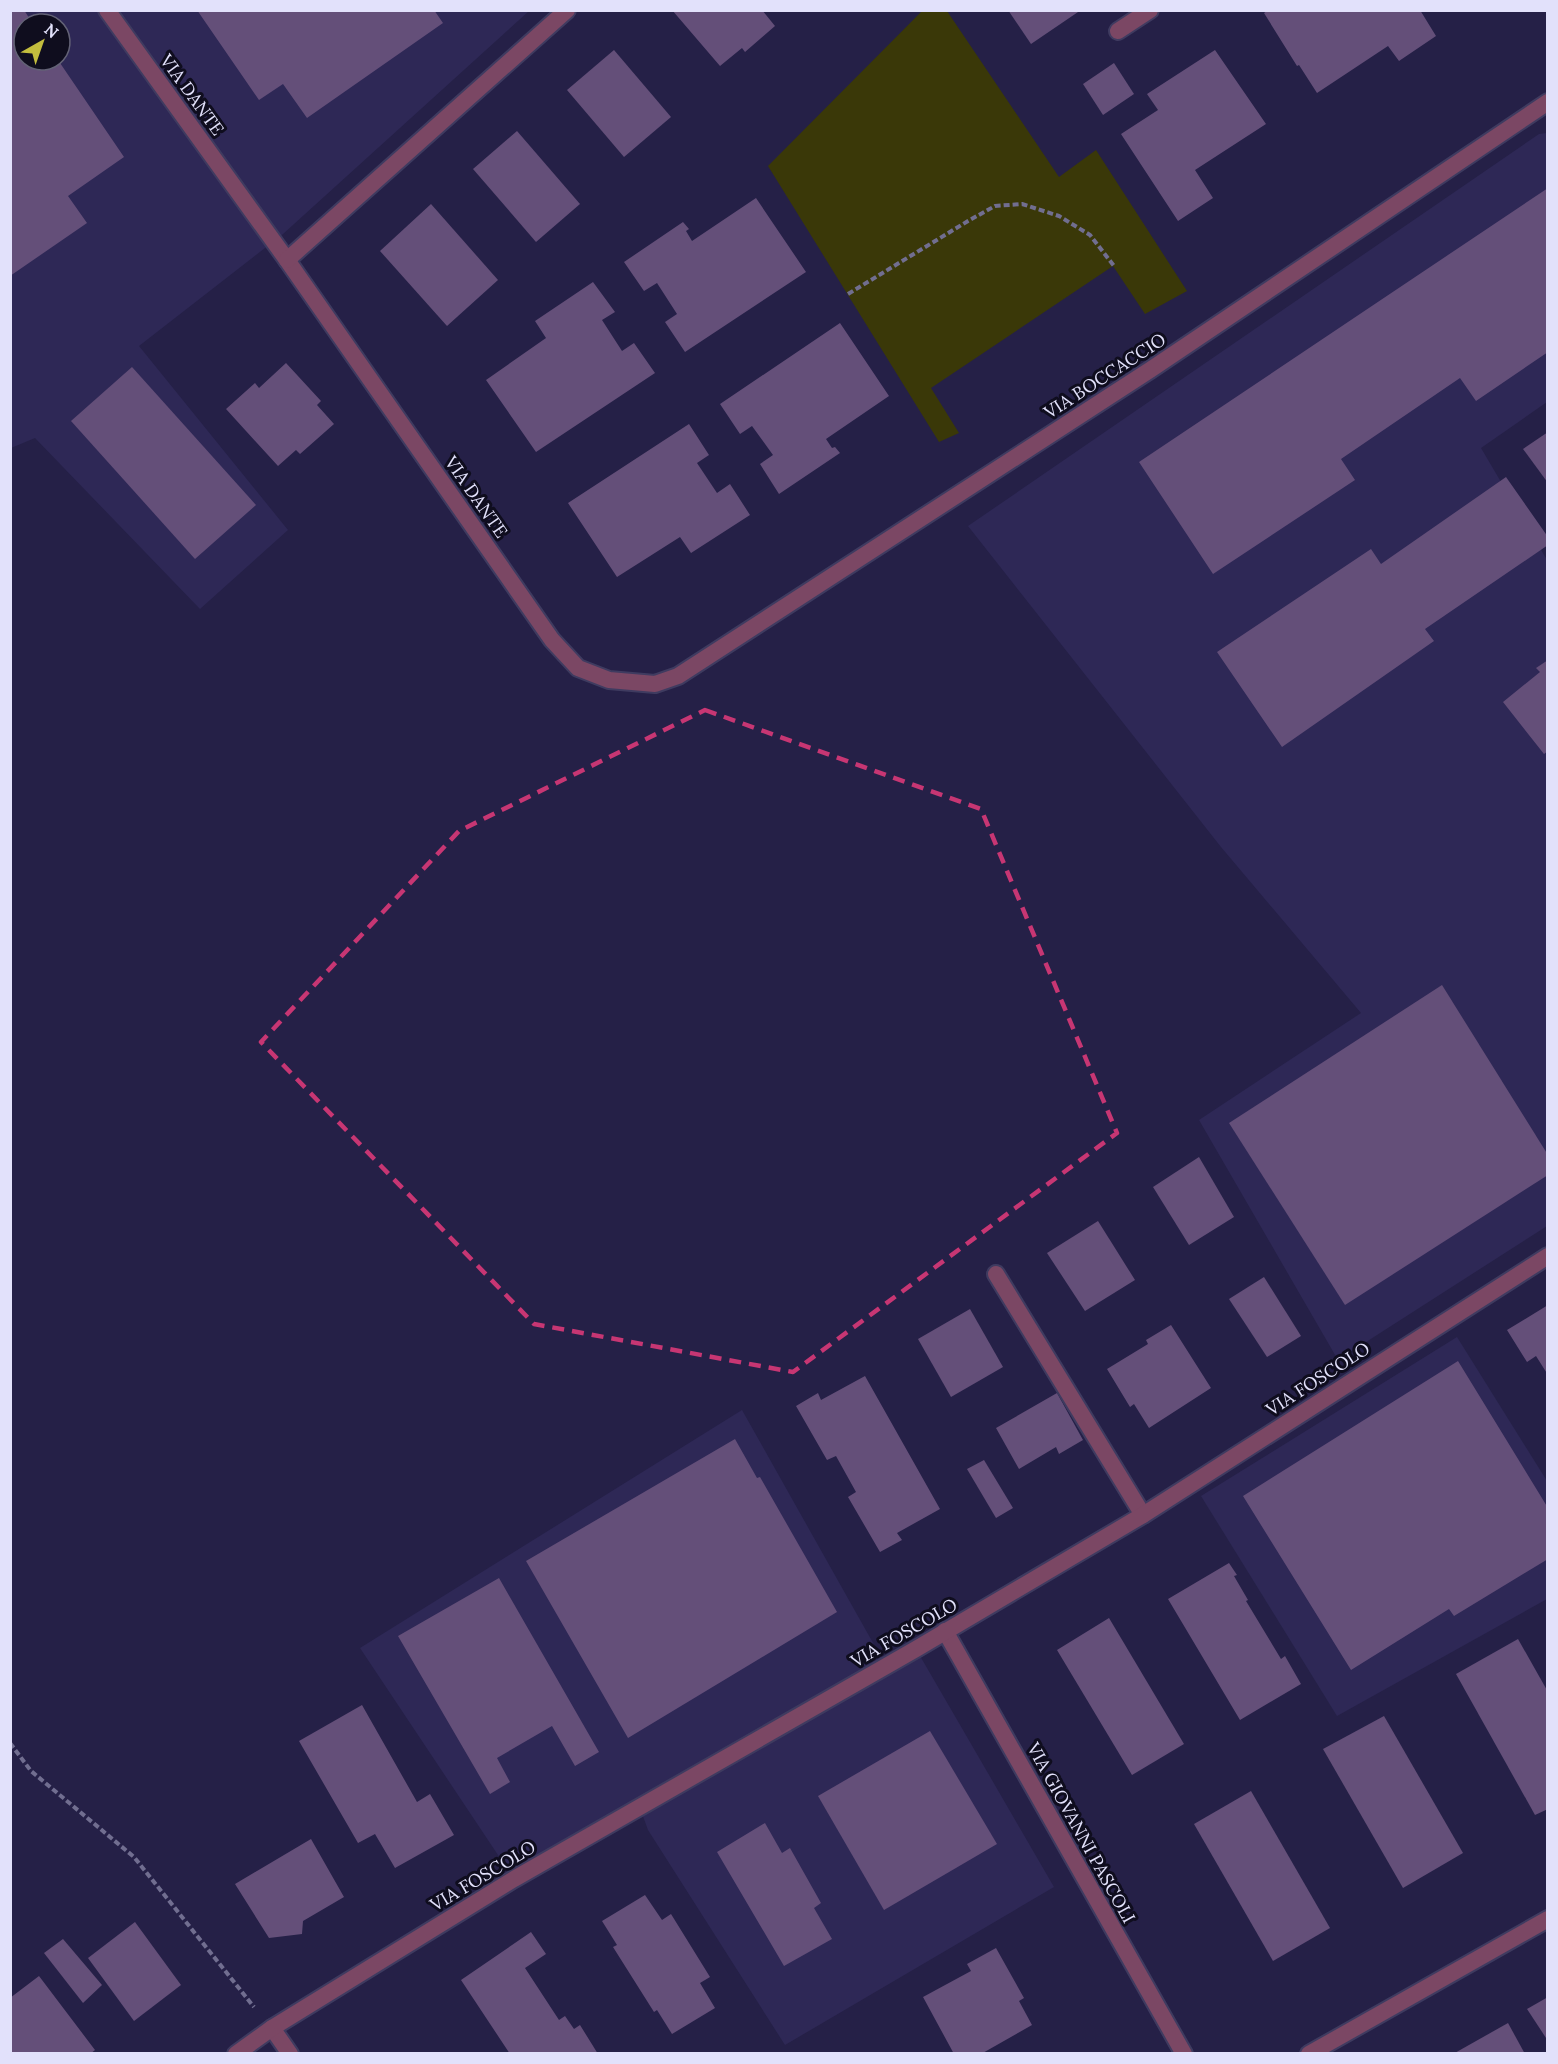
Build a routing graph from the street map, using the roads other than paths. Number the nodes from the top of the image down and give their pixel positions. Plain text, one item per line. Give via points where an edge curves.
1 (107, 10) edge
2 (567, 10) edge
3 (1150, 10) edge
4 (1118, 31) dead end
5 (1548, 102) edge
6 (287, 260) junction
7 (678, 676) joint
8 (1548, 1256) edge
9 (996, 1274) dead end
10 (1143, 1515) junction
11 (945, 1632) junction
12 (1548, 1919) edge
13 (272, 2028) junction
14 (236, 2054) edge
15 (290, 2054) edge
16 (1184, 2054) edge
17 (1309, 2054) edge

1 - 6 street, VIA DANTE
2 - 6 street
3 - 4 street
5 - 7 street, VIA BOCCACCIO via 1150,370
6 - 7 street, VIA DANTE via 552,639 578,668 609,680 636,684 655,684
8 - 10 street, VIA FOSCOLO
9 - 10 street
10 - 11 street, VIA FOSCOLO
11 - 13 street, VIA FOSCOLO via 514,1879
11 - 16 street, VIA GIOVANNI PASCOLI
12 - 17 street
13 - 14 street, VIA FOSCOLO
13 - 15 street

